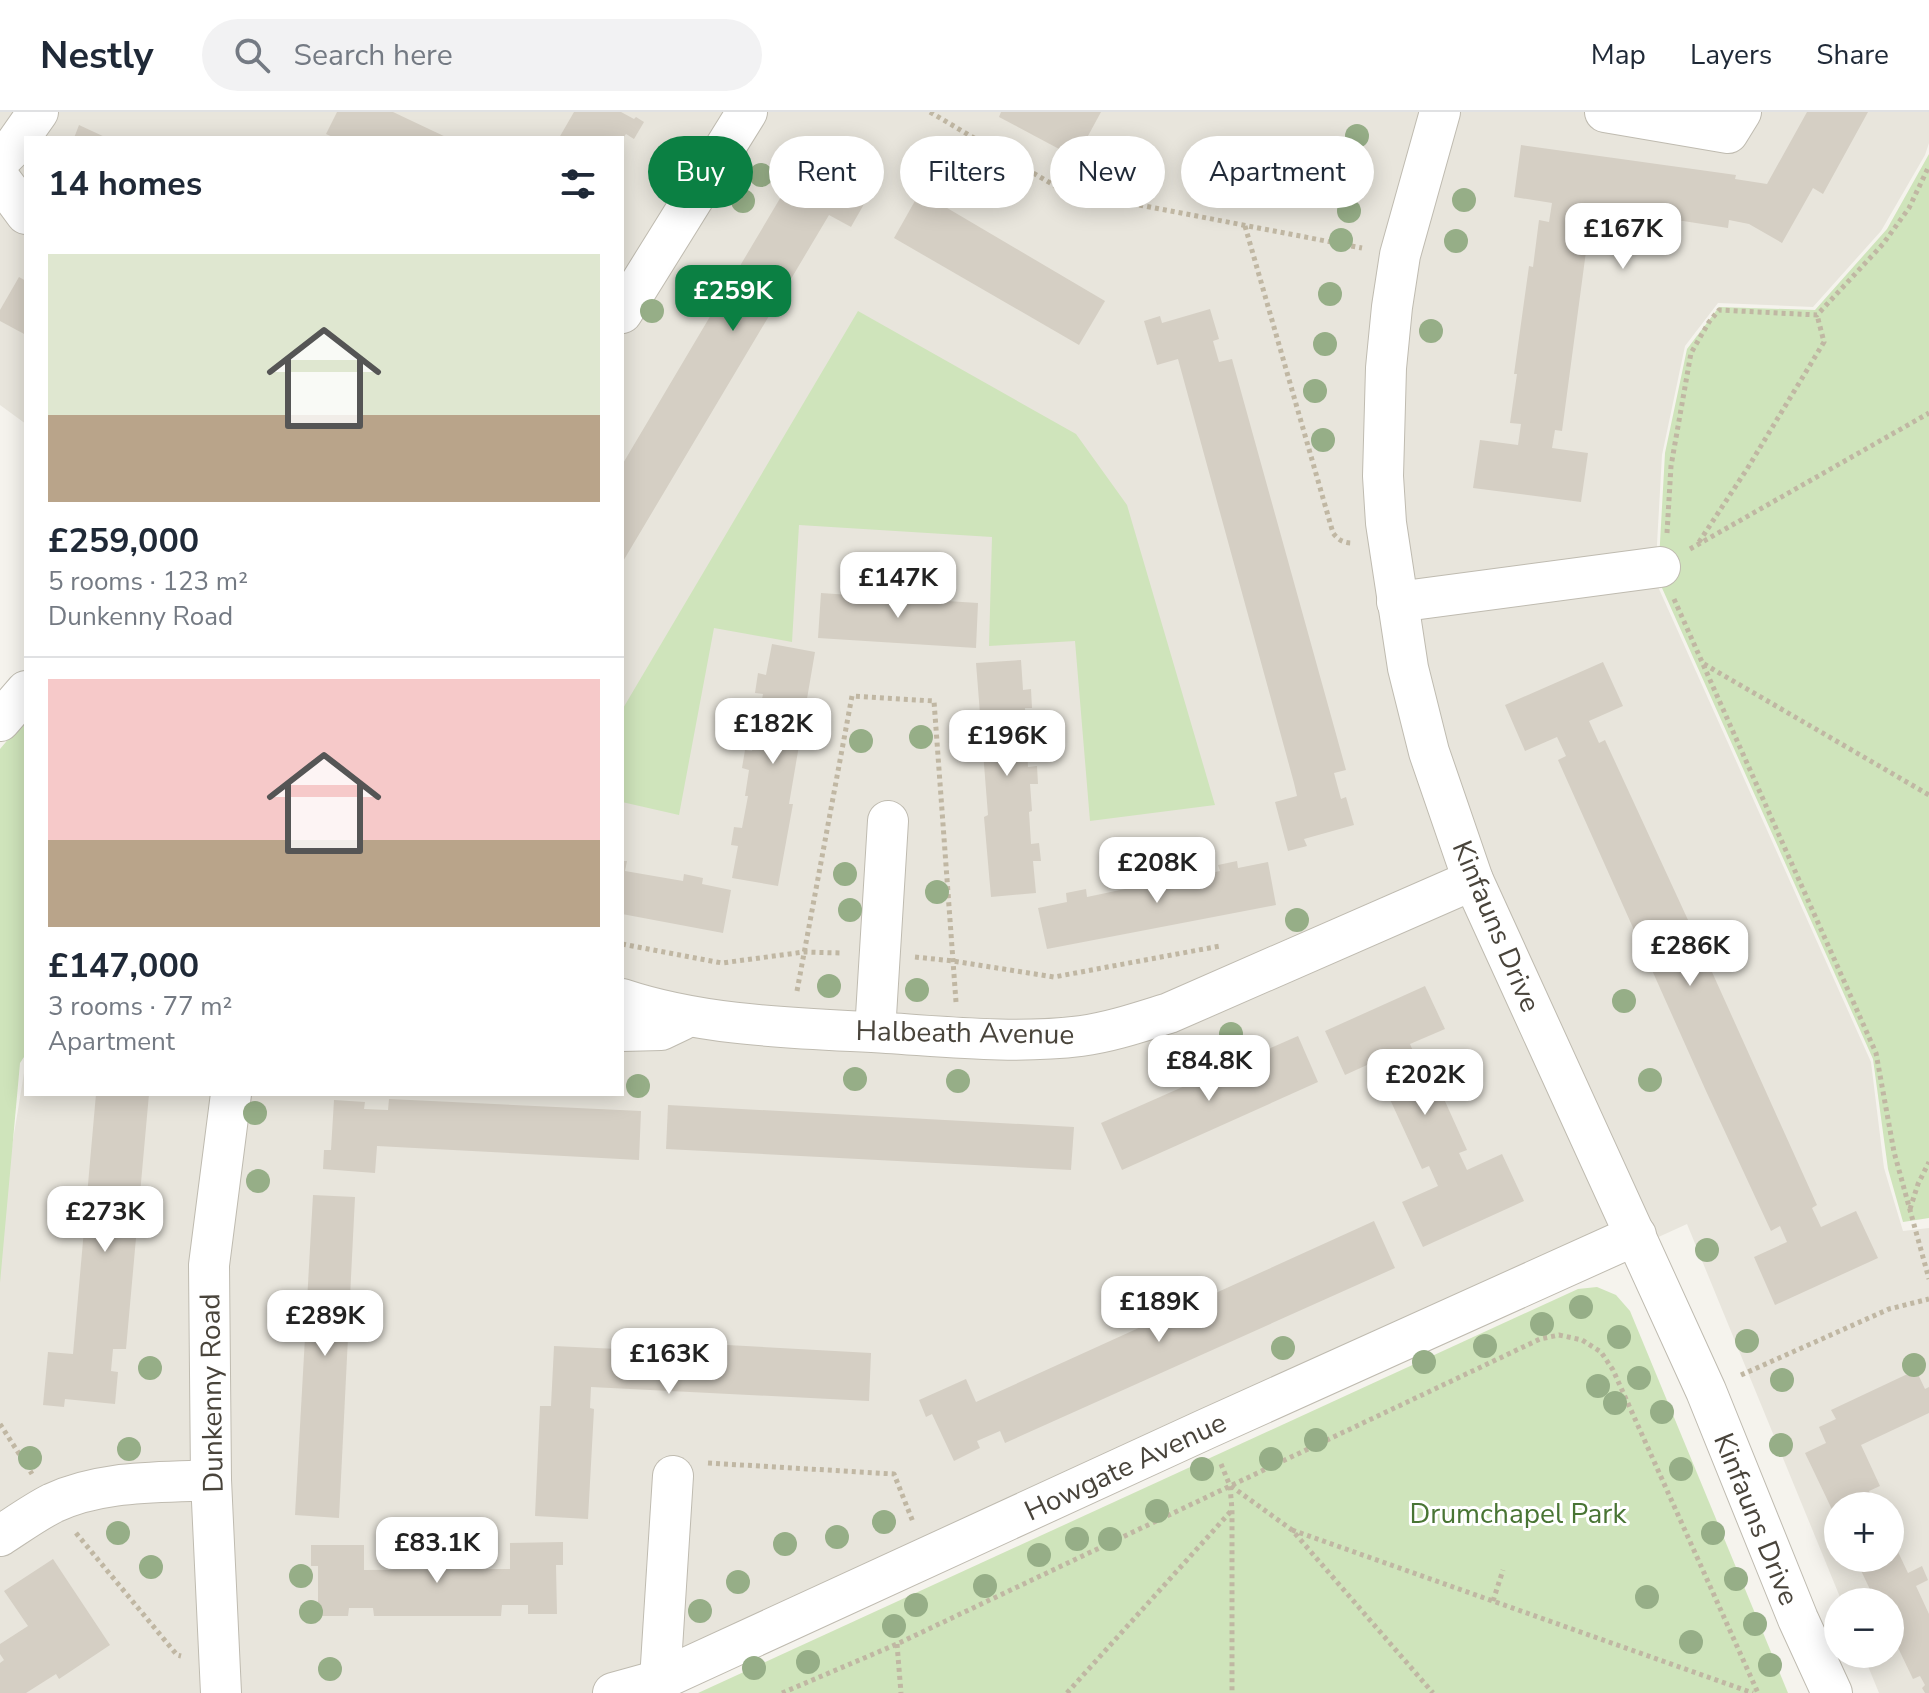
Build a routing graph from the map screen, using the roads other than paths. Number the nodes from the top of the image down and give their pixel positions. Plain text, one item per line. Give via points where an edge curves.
1 (38, 112) edge
2 (747, 112) edge
3 (1440, 112) edge
4 (1605, 112) edge
5 (1741, 112) edge
6 (0, 160) edge
7 (0, 179) edge
8 (24, 211) edge
9 (624, 310) edge
10 (1660, 567) road end
11 (1397, 602) junction
12 (24, 693) edge
13 (0, 721) edge
14 (888, 821) dead end
15 (1473, 880) junction
16 (624, 1000) edge
17 (689, 1017) junction
18 (624, 1031) edge
19 (875, 1032) junction
20 (231, 1096) edge
21 (1636, 1235) junction
22 (673, 1476) road end
23 (211, 1480) junction
24 (0, 1536) edge
25 (660, 1680) junction
26 (221, 1684) edge
27 (613, 1693) edge
28 (1832, 1693) edge

1 - 6 street
2 - 9 street
3 - 11 street, Kinfauns Drive via 1400,255 1386,368 1383,476
4 - 5 street via 1728,133
7 - 8 street
10 - 11 street
11 - 15 street, Kinfauns Drive via 1429,752
12 - 13 street
14 - 19 street
15 - 19 street, Halbeath Avenue via 1169,1013 1125,1027 1035,1039
15 - 21 street, Kinfauns Drive
16 - 17 street, Halbeath Avenue
17 - 18 street via 661,1030
17 - 19 street, Halbeath Avenue
20 - 23 street, Dunkenny Road via 209,1265
21 - 25 street, Howgate Avenue
21 - 28 street, Kinfauns Drive
22 - 25 street
23 - 24 street via 90,1489 52,1504
23 - 26 street, Dunkenny Road
25 - 27 street, Howgate Avenue

